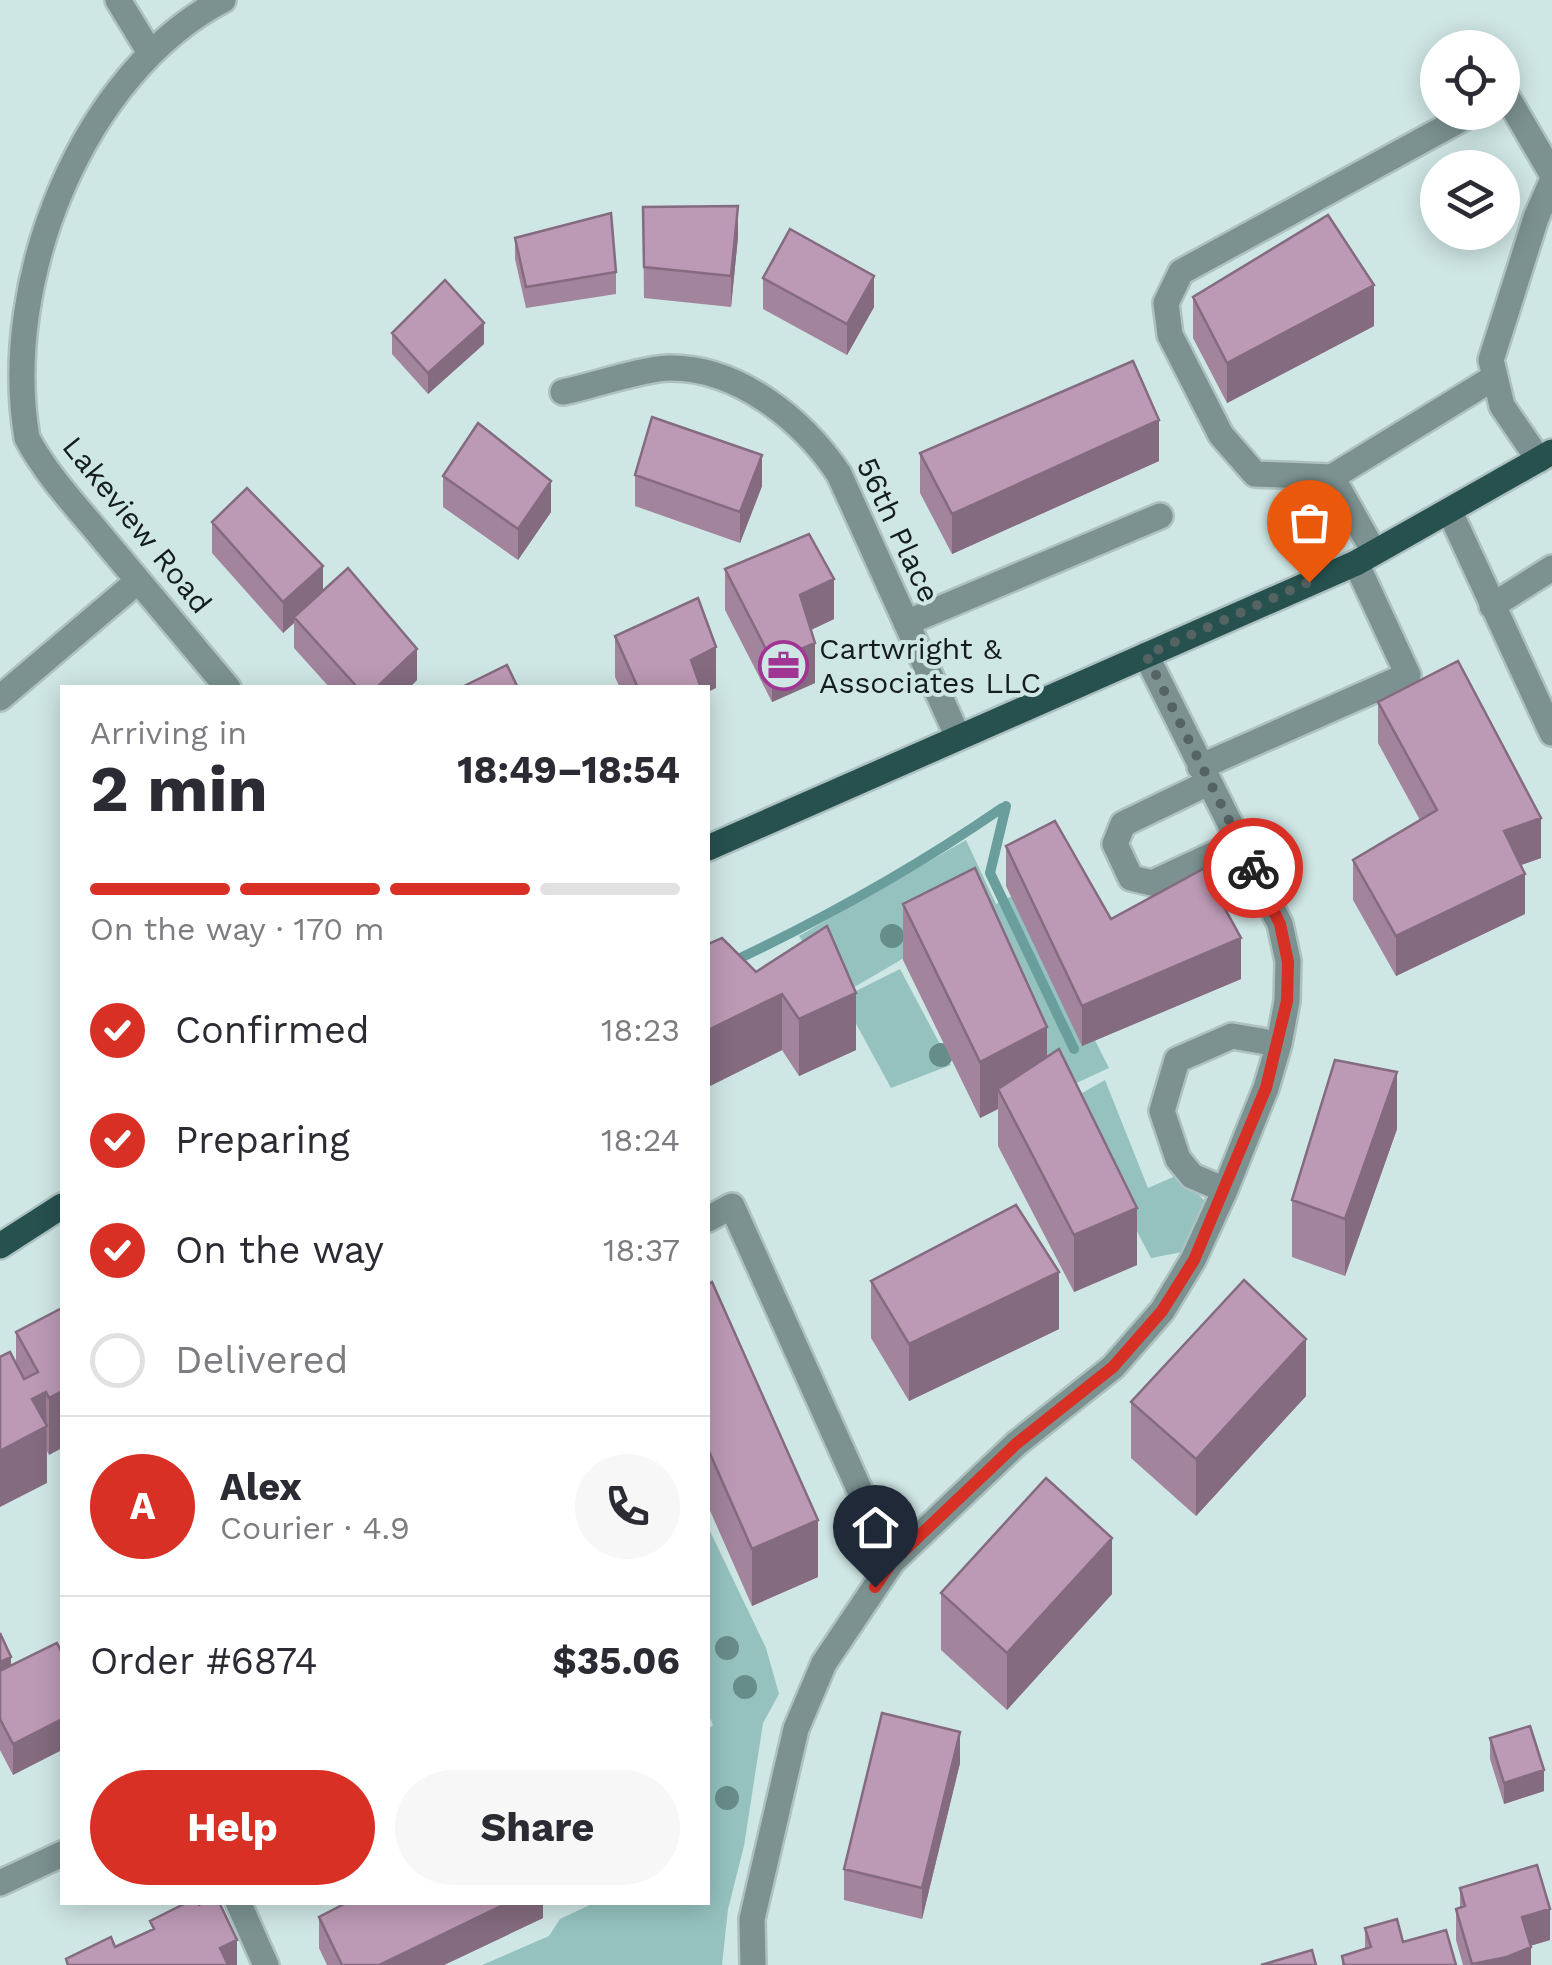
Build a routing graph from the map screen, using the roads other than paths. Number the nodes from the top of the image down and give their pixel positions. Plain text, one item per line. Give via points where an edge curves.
1 (118, 0) edge
2 (224, 0) edge
3 (149, 51) junction
4 (1520, 120) edge
5 (1441, 130) edge
6 (1552, 178) edge
7 (18, 238) dead end
8 (4, 294) dead end
9 (1495, 377) junction
10 (564, 392) dead end
11 (1548, 455) edge
12 (1332, 478) junction
13 (1450, 512) junction
14 (1160, 516) dead end
15 (1365, 557) junction
16 (1552, 568) edge
17 (138, 581) junction
18 (1492, 606) junction
19 (906, 623) junction
20 (1146, 655) junction
21 (225, 685) edge
22 (0, 698) edge
23 (1552, 733) edge
24 (958, 737) junction
25 (1204, 775) junction
26 (1240, 842) junction
27 (710, 847) edge
28 (1280, 1044) junction
29 (1226, 1190) junction
30 (60, 1207) edge
31 (710, 1218) edge
32 (0, 1246) edge
33 (892, 1562) junction
34 (60, 1855) edge
35 (0, 1884) edge
36 (239, 1905) edge
37 (266, 1965) edge
38 (753, 1965) edge

1 - 3 street
2 - 3 street
3 - 7 street via 67,143
4 - 6 street
5 - 12 street via 1181,272 1166,302 1170,335 1221,435 1255,474
6 - 9 street via 1491,360
8 - 17 street, Lakeview Road via 4,365 26,436 55,482
9 - 11 street via 1502,406
9 - 12 street
10 - 19 street, 56th Place via 667,368 732,383 788,415 839,474
11 - 13 main road
12 - 15 street
13 - 15 main road
13 - 18 street
14 - 19 street
15 - 20 main road
15 - 25 street via 1408,674
16 - 18 street
17 - 21 street, Lakeview Road
17 - 22 street
18 - 23 street
19 - 24 street, 56th Place
20 - 24 main road
20 - 25 street
24 - 27 main road
25 - 26 street
25 - 26 street via 1123,824 1115,844 1131,878 1152,883
26 - 28 street via 1280,924 1288,962
28 - 29 street
28 - 29 street via 1232,1036 1177,1060 1162,1112 1178,1159 1192,1176
29 - 33 street via 1194,1260 1143,1334
30 - 32 main road
31 - 33 street via 732,1206
33 - 38 street via 824,1663 796,1729 752,1919
34 - 35 street
36 - 37 street

